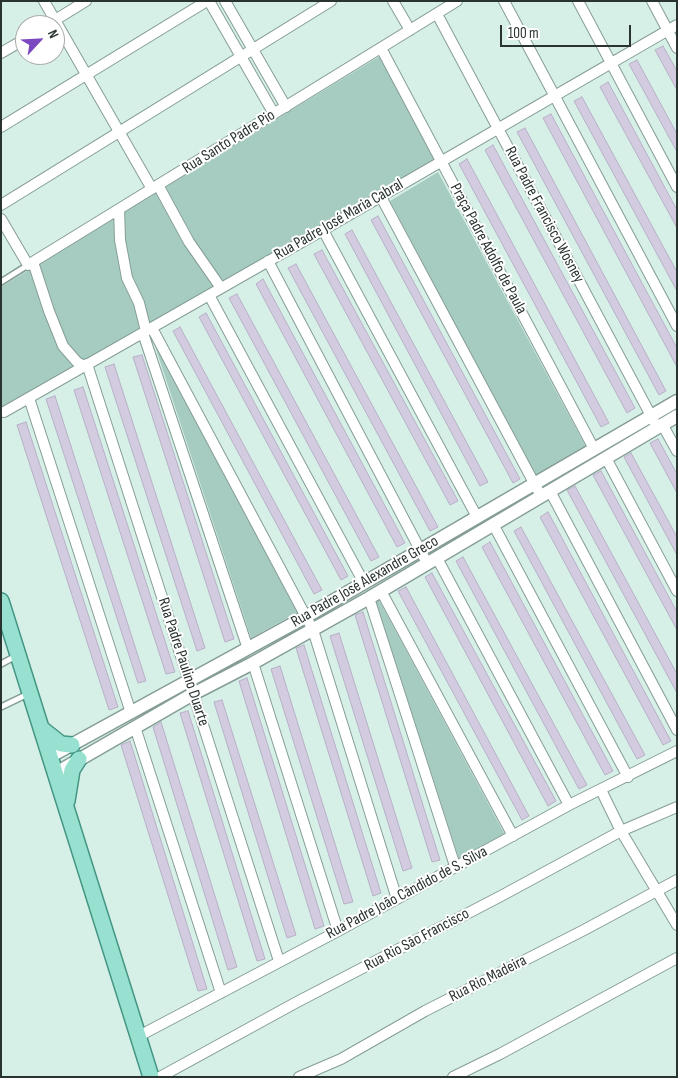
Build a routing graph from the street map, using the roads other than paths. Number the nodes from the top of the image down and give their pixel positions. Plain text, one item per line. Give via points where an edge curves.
1 (44, 1) edge
2 (86, 1) edge
3 (208, 1) edge
4 (225, 1) edge
5 (332, 1) edge
6 (393, 1) edge
7 (457, 1) edge
8 (504, 1) edge
9 (578, 1) edge
10 (652, 1) edge
11 (437, 14) junction
12 (48, 15) edge
13 (64, 15) edge
14 (677, 25) edge
15 (410, 30) junction
16 (667, 30) junction
17 (65, 44) edge
18 (15, 45) edge
19 (381, 48) junction
20 (677, 48) edge
21 (253, 50) junction
22 (1, 53) edge
23 (242, 57) junction
24 (611, 63) junction
25 (86, 75) junction
26 (555, 96) junction
27 (286, 106) junction
28 (274, 114) junction
29 (1, 127) edge
30 (498, 129) junction
31 (120, 132) junction
32 (441, 162) junction
33 (155, 187) junction
34 (677, 187) edge
35 (381, 197) junction
36 (1, 205) edge
37 (119, 209) junction
38 (1, 219) edge
39 (324, 230) junction
40 (268, 261) junction
41 (31, 264) junction
42 (1, 282) edge
43 (221, 288) junction
44 (209, 295) junction
45 (677, 326) edge
46 (147, 330) junction
47 (86, 365) junction
48 (29, 398) junction
49 (677, 401) edge
50 (3, 413) edge
51 (677, 416) edge
52 (656, 423) junction
53 (594, 449) junction
54 (677, 451) edge
55 (606, 458) junction
56 (534, 484) junction
57 (545, 493) junction
58 (477, 517) junction
59 (493, 524) junction
60 (420, 550) junction
61 (432, 561) junction
62 (364, 583) junction
63 (381, 591) junction
64 (677, 591) edge
65 (369, 598) junction
66 (1, 601) edge
67 (306, 616) junction
68 (313, 630) junction
69 (248, 649) junction
70 (18, 655) junction
71 (253, 663) junction
72 (1, 664) edge
73 (189, 680) junction
74 (30, 693) junction
75 (194, 694) junction
76 (1, 707) edge
77 (131, 713) junction
78 (135, 727) junction
79 (42, 729) junction
80 (677, 730) edge
81 (72, 745) junction
82 (677, 751) edge
83 (51, 756) junction
84 (79, 759) junction
85 (56, 773) junction
86 (628, 777) junction
87 (601, 790) junction
88 (66, 805) junction
89 (568, 805) junction
90 (677, 807) edge
91 (621, 831) junction
92 (513, 836) junction
93 (455, 866) junction
94 (677, 880) edge
95 (657, 891) junction
96 (397, 899) junction
97 (677, 925) edge
98 (338, 931) junction
99 (675, 959) edge
100 (279, 961) junction
101 (221, 993) junction
102 (139, 1036) junction
103 (151, 1077) edge
104 (160, 1077) edge
105 (299, 1077) edge
106 (453, 1077) edge

1 - 12 street
2 - 13 street
3 - 23 street
3 - 25 street
4 - 21 street
5 - 21 street
6 - 15 street
7 - 11 street, Rua Santo Padre Pio
8 - 26 street
9 - 24 street
10 - 16 street
11 - 15 street, Rua Santo Padre Pio
11 - 30 street, Rua Padre Francisco Wosney
14 - 16 street, Rua Padre José Maria Cabral
15 - 19 street, Rua Santo Padre Pio
16 - 20 street
16 - 24 street, Rua Padre José Maria Cabral
17 - 25 street
18 - 22 street
19 - 27 street, Rua Santo Padre Pio
19 - 32 street, Praça Padre Adolfo de Paula
21 - 23 street
21 - 27 street
23 - 28 street
23 - 31 street
24 - 26 street, Rua Padre José Maria Cabral
24 - 34 street
25 - 29 street
25 - 31 street
26 - 30 street, Rua Padre José Maria Cabral
26 - 45 street
27 - 28 street, Rua Santo Padre Pio
28 - 33 street, Rua Santo Padre Pio
30 - 32 street, Rua Padre José Maria Cabral
30 - 52 street, Rua Padre Francisco Wosney
31 - 33 street
31 - 36 street
32 - 35 street, Rua Padre José Maria Cabral
32 - 53 street, Praça Padre Adolfo de Paula
33 - 37 street, Rua Santo Padre Pio
33 - 43 street
35 - 39 street, Rua Padre José Maria Cabral
35 - 56 street
37 - 41 street, Rua Santo Padre Pio
37 - 46 street via 120,240 127,278
38 - 41 street
39 - 40 street, Rua Padre José Maria Cabral
39 - 58 street
40 - 43 street, Rua Padre José Maria Cabral
40 - 60 street
41 - 42 lane, Rua Santo Padre Pio
41 - 47 street via 63,346 77,362
43 - 44 street, Rua Padre José Maria Cabral
44 - 46 street, Rua Padre José Maria Cabral
44 - 62 street
46 - 47 street, Rua Padre José Maria Cabral
46 - 67 street
46 - 69 street
47 - 48 street, Rua Padre José Maria Cabral
47 - 73 street, Rua Padre Paulino Duarte
48 - 50 street, Rua Padre José Maria Cabral
48 - 77 street
49 - 52 street, Rua Padre José Alexandre Greco
51 - 52 street, Rua Padre José Alexandre Greco
52 - 53 street, Rua Padre José Alexandre Greco
52 - 54 street, Rua Padre Francisco Wosney
52 - 55 street, Rua Padre José Alexandre Greco
53 - 56 street, Rua Padre José Alexandre Greco
55 - 57 street, Rua Padre José Alexandre Greco
55 - 64 street
56 - 57 street
56 - 58 street, Rua Padre José Alexandre Greco
57 - 59 street, Rua Padre José Alexandre Greco
57 - 80 street
58 - 60 street, Rua Padre José Alexandre Greco
59 - 61 street, Rua Padre José Alexandre Greco
59 - 86 street
60 - 61 street
60 - 62 street, Rua Padre José Alexandre Greco
61 - 63 street, Rua Padre José Alexandre Greco
61 - 89 street
62 - 67 street, Rua Padre José Alexandre Greco
63 - 65 street, Rua Padre José Alexandre Greco
63 - 92 street
65 - 68 street, Rua Padre José Alexandre Greco
65 - 93 street
66 - 70 main road
67 - 68 street
67 - 69 street, Rua Padre José Alexandre Greco
68 - 71 street, Rua Padre José Alexandre Greco
68 - 96 street
69 - 73 street, Rua Padre José Alexandre Greco
70 - 72 lane
70 - 74 main road
71 - 75 street, Rua Padre José Alexandre Greco
71 - 98 street
73 - 75 street, Rua Padre Paulino Duarte
73 - 77 street, Rua Padre José Alexandre Greco
74 - 76 lane
74 - 79 main road
75 - 78 street, Rua Padre José Alexandre Greco
75 - 100 street, Rua Padre Paulino Duarte
77 - 81 street, Rua Padre José Alexandre Greco
78 - 84 street, Rua Padre José Alexandre Greco
78 - 101 street
79 - 81 main road via 61,744
79 - 83 main road
81 - 83 street, Rua Padre José Alexandre Greco
82 - 86 street, Rua Padre João Cândido de S. Silva
83 - 85 main road
84 - 85 street, Rua Padre José Alexandre Greco
84 - 88 main road via 72,770
85 - 88 main road
86 - 87 street, Rua Padre João Cândido de S. Silva
87 - 89 street, Rua Padre João Cândido de S. Silva
87 - 91 street
88 - 102 main road
89 - 92 street, Rua Padre João Cândido de S. Silva
90 - 91 street, Rua Rio São Francisco
91 - 95 street
91 - 104 street, Rua Rio São Francisco
92 - 93 street, Rua Padre João Cândido de S. Silva
93 - 96 street, Rua Padre João Cândido de S. Silva
94 - 95 street, Rua Rio Madeira
95 - 97 street
95 - 105 street, Rua Rio Madeira via 425,1011 341,1059
96 - 98 street, Rua Padre João Cândido de S. Silva
98 - 100 street, Rua Padre João Cândido de S. Silva
99 - 106 street
100 - 101 street, Rua Padre João Cândido de S. Silva
101 - 102 street, Rua Padre João Cândido de S. Silva
102 - 103 main road

